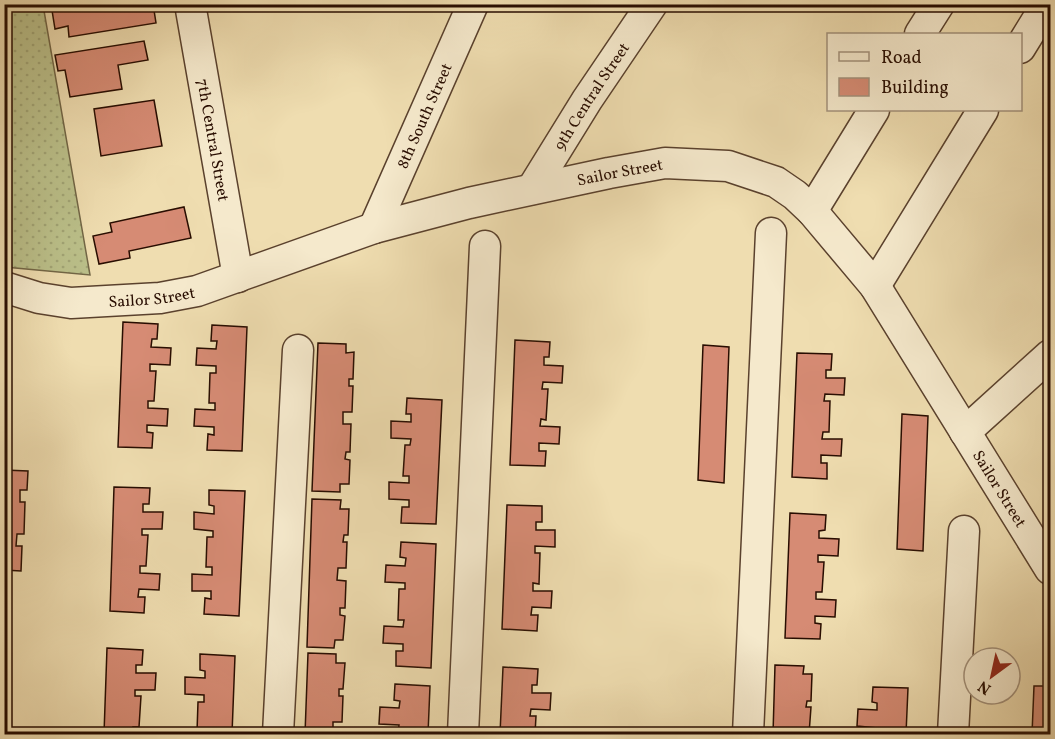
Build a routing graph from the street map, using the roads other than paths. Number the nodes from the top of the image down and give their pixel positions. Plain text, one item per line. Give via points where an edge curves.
1 (190, 4) edge
2 (473, 4) edge
3 (652, 4) edge
4 (939, 4) edge
5 (1047, 4) edge
6 (921, 33) edge
7 (1022, 45) edge
8 (873, 111) edge
9 (982, 111) edge
10 (532, 189) junction
11 (812, 211) junction
12 (374, 228) junction
13 (771, 233) dead end
14 (486, 246) dead end
15 (237, 277) junction
16 (875, 286) junction
17 (4, 287) edge
18 (298, 350) dead end
19 (1050, 355) edge
20 (965, 432) junction
21 (964, 531) dead end
22 (1050, 569) edge
23 (278, 735) edge
24 (463, 735) edge
25 (748, 735) edge
26 (953, 735) edge

1 - 15 street, 7th Central Street
2 - 12 street, 8th South Street
3 - 10 street, 9th Central Street
4 - 6 street
5 - 7 street
8 - 11 street
9 - 16 street
10 - 11 street, Sailor Street via 666,163 728,166 776,182
10 - 12 street, Sailor Street
11 - 16 street, Sailor Street
12 - 15 street, Sailor Street
13 - 25 street
14 - 24 street
15 - 17 street, Sailor Street via 197,291 102,302 71,303
16 - 20 street, Sailor Street
18 - 23 street
19 - 20 street
20 - 22 street, Sailor Street
21 - 26 street

